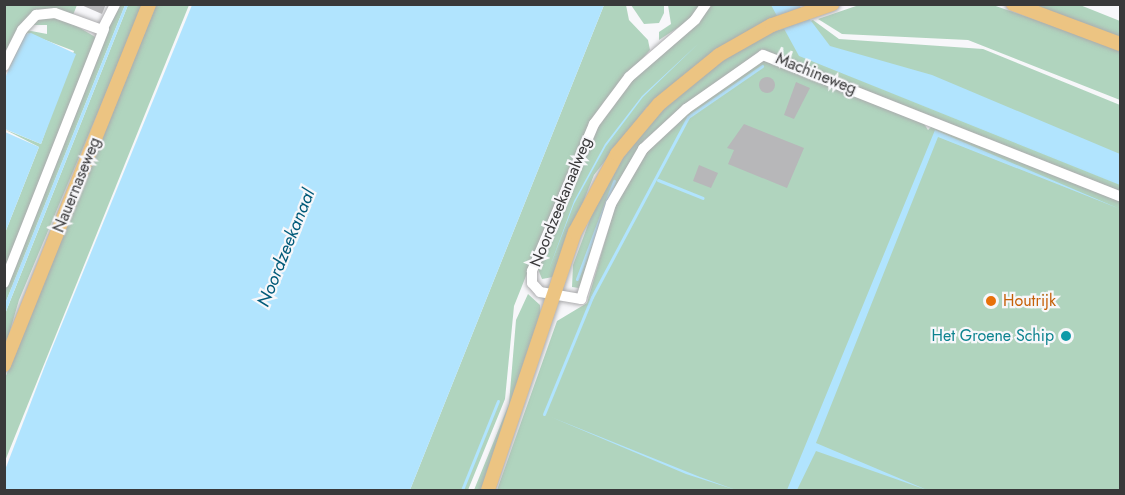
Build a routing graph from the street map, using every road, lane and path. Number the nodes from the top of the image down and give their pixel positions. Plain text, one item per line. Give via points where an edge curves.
1 (115, 4) edge
2 (149, 4) edge
3 (706, 4) edge
4 (832, 4) edge
5 (1013, 4) edge
6 (104, 29) junction
7 (1120, 44) edge
8 (4, 66) edge
9 (1120, 196) edge
10 (4, 283) edge
11 (556, 298) junction
12 (4, 365) edge
13 (488, 490) edge

1 - 6 street
2 - 12 main road, Nauernaseweg
3 - 11 street, Noordzeekanaalweg via 695,21 629,77 587,138 532,271 535,288
4 - 11 main road via 772,25 693,73 627,140 583,213
5 - 7 main road
6 - 8 street via 54,13 36,15 22,30
6 - 10 street
9 - 11 street, Machineweg via 763,55 647,143 611,204 584,297 576,302
11 - 13 main road

